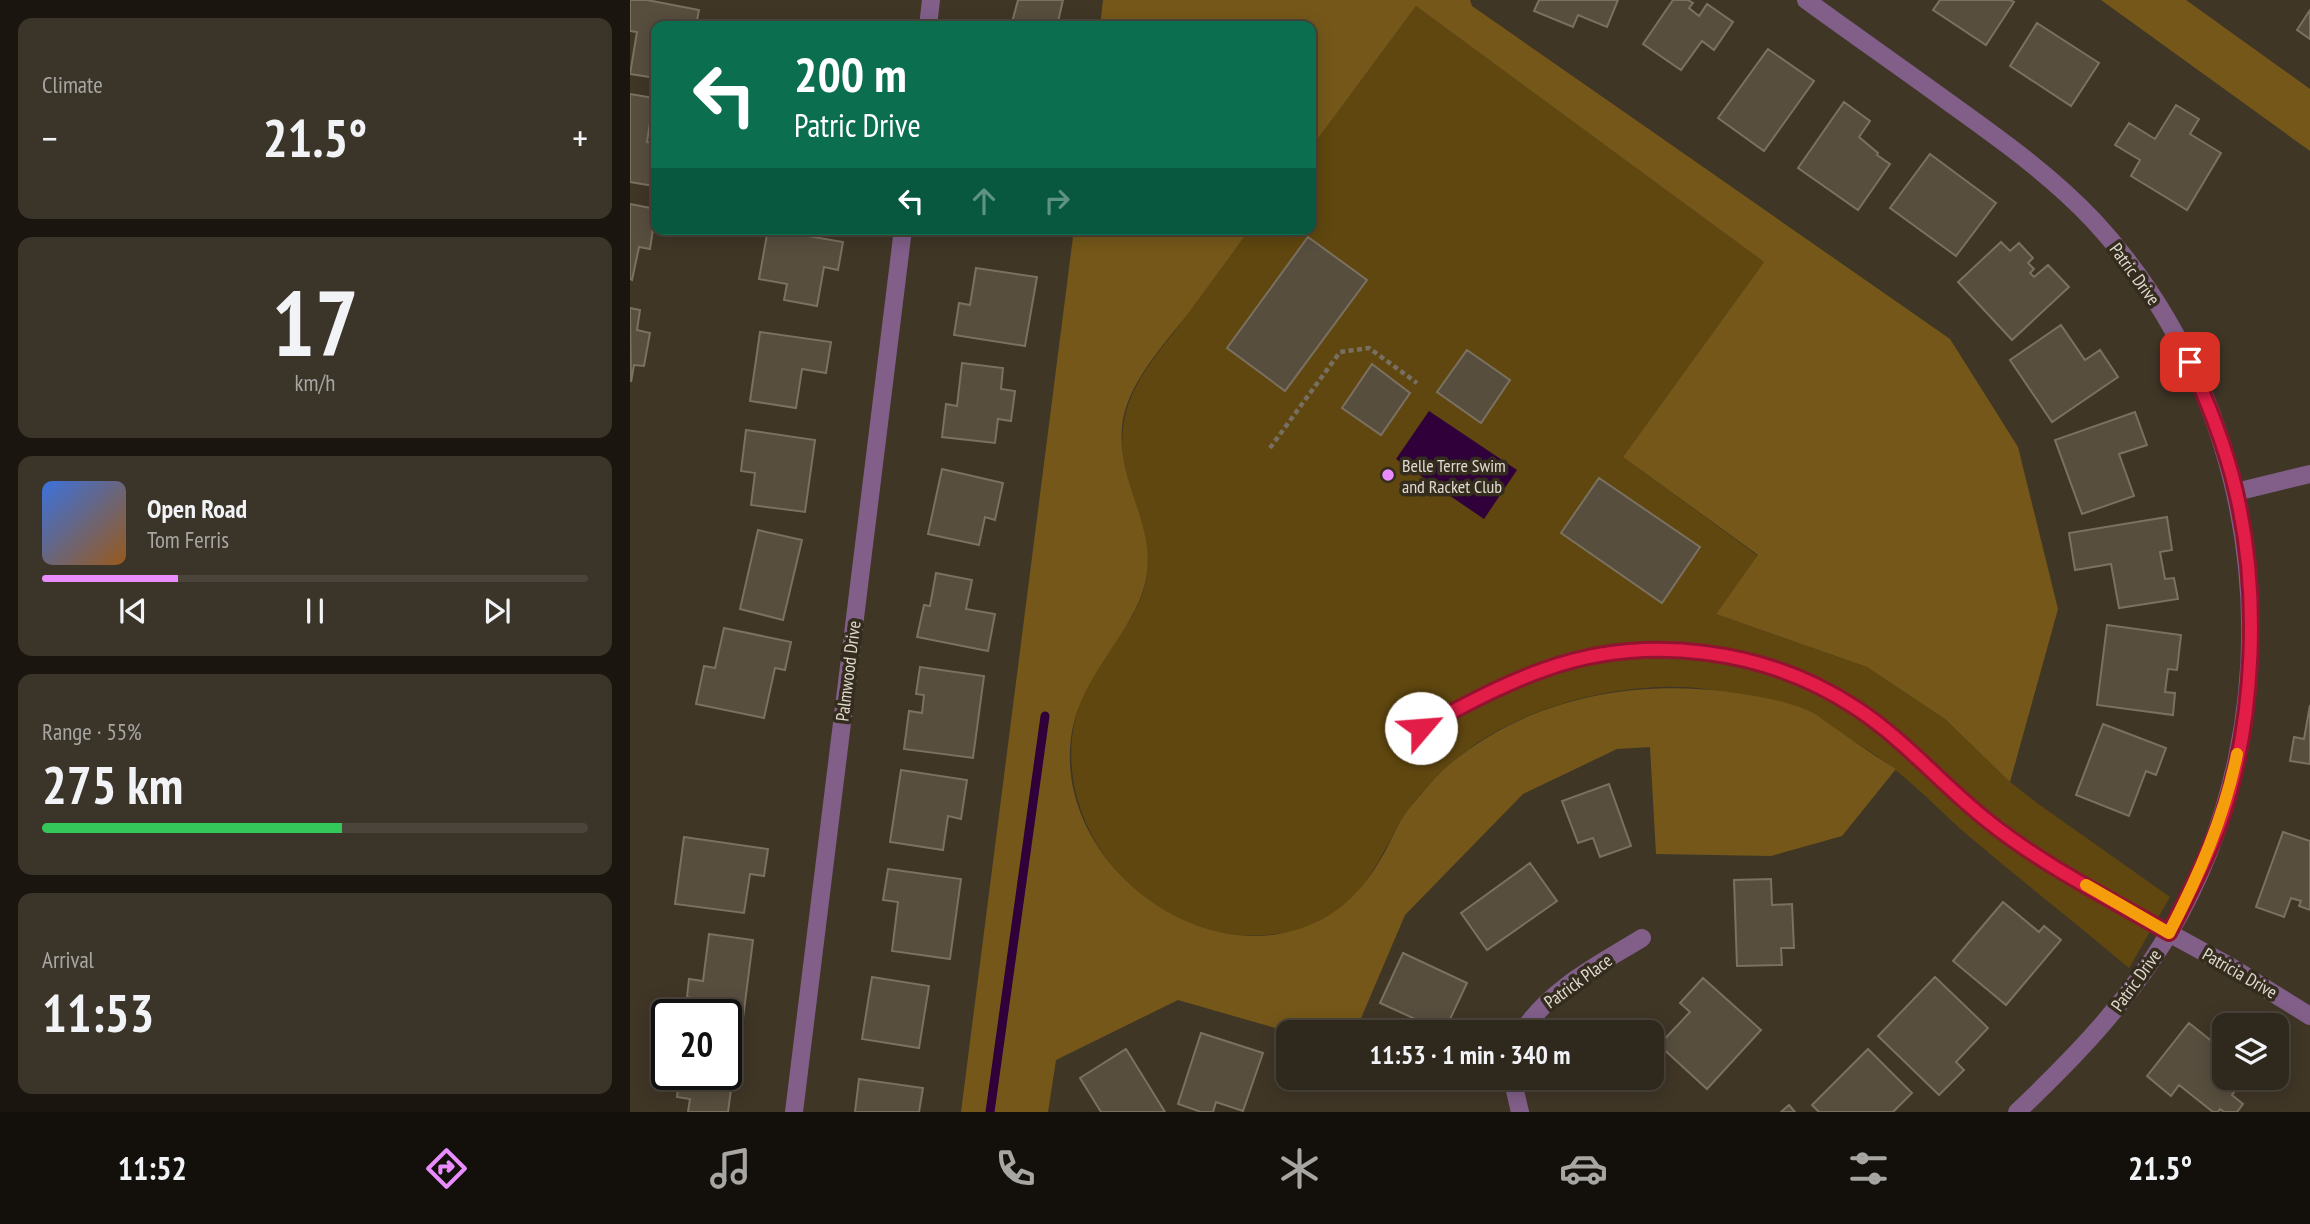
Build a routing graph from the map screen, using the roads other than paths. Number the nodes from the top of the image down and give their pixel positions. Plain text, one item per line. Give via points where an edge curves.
1 (931, 0) edge
2 (1806, 0) edge
3 (929, 21) edge
4 (902, 235) edge
5 (2310, 474) edge
6 (2236, 492) junction
7 (1421, 728) dead end
8 (2169, 933) junction
9 (1642, 938) dead end
10 (2310, 1016) edge
11 (1531, 1020) edge
12 (1514, 1090) edge
13 (794, 1112) edge
14 (1520, 1112) edge
15 (2017, 1112) edge

1 - 3 street
2 - 6 street, Patric Drive via 2028,160 2101,229 2147,287 2176,336 2211,412
4 - 13 street, Palmwood Drive
5 - 6 street
6 - 8 street, Patric Drive via 2250,600 2244,715 2223,814
7 - 8 lane via 1505,685 1547,668 1594,657 1640,651 1687,652 1753,661 1820,686 1857,708 1989,822 2065,873
8 - 10 street, Patricia Drive
8 - 15 street, Patric Drive via 2090,1041
9 - 11 street, Patrick Place via 1575,979 1546,1001
12 - 14 street

